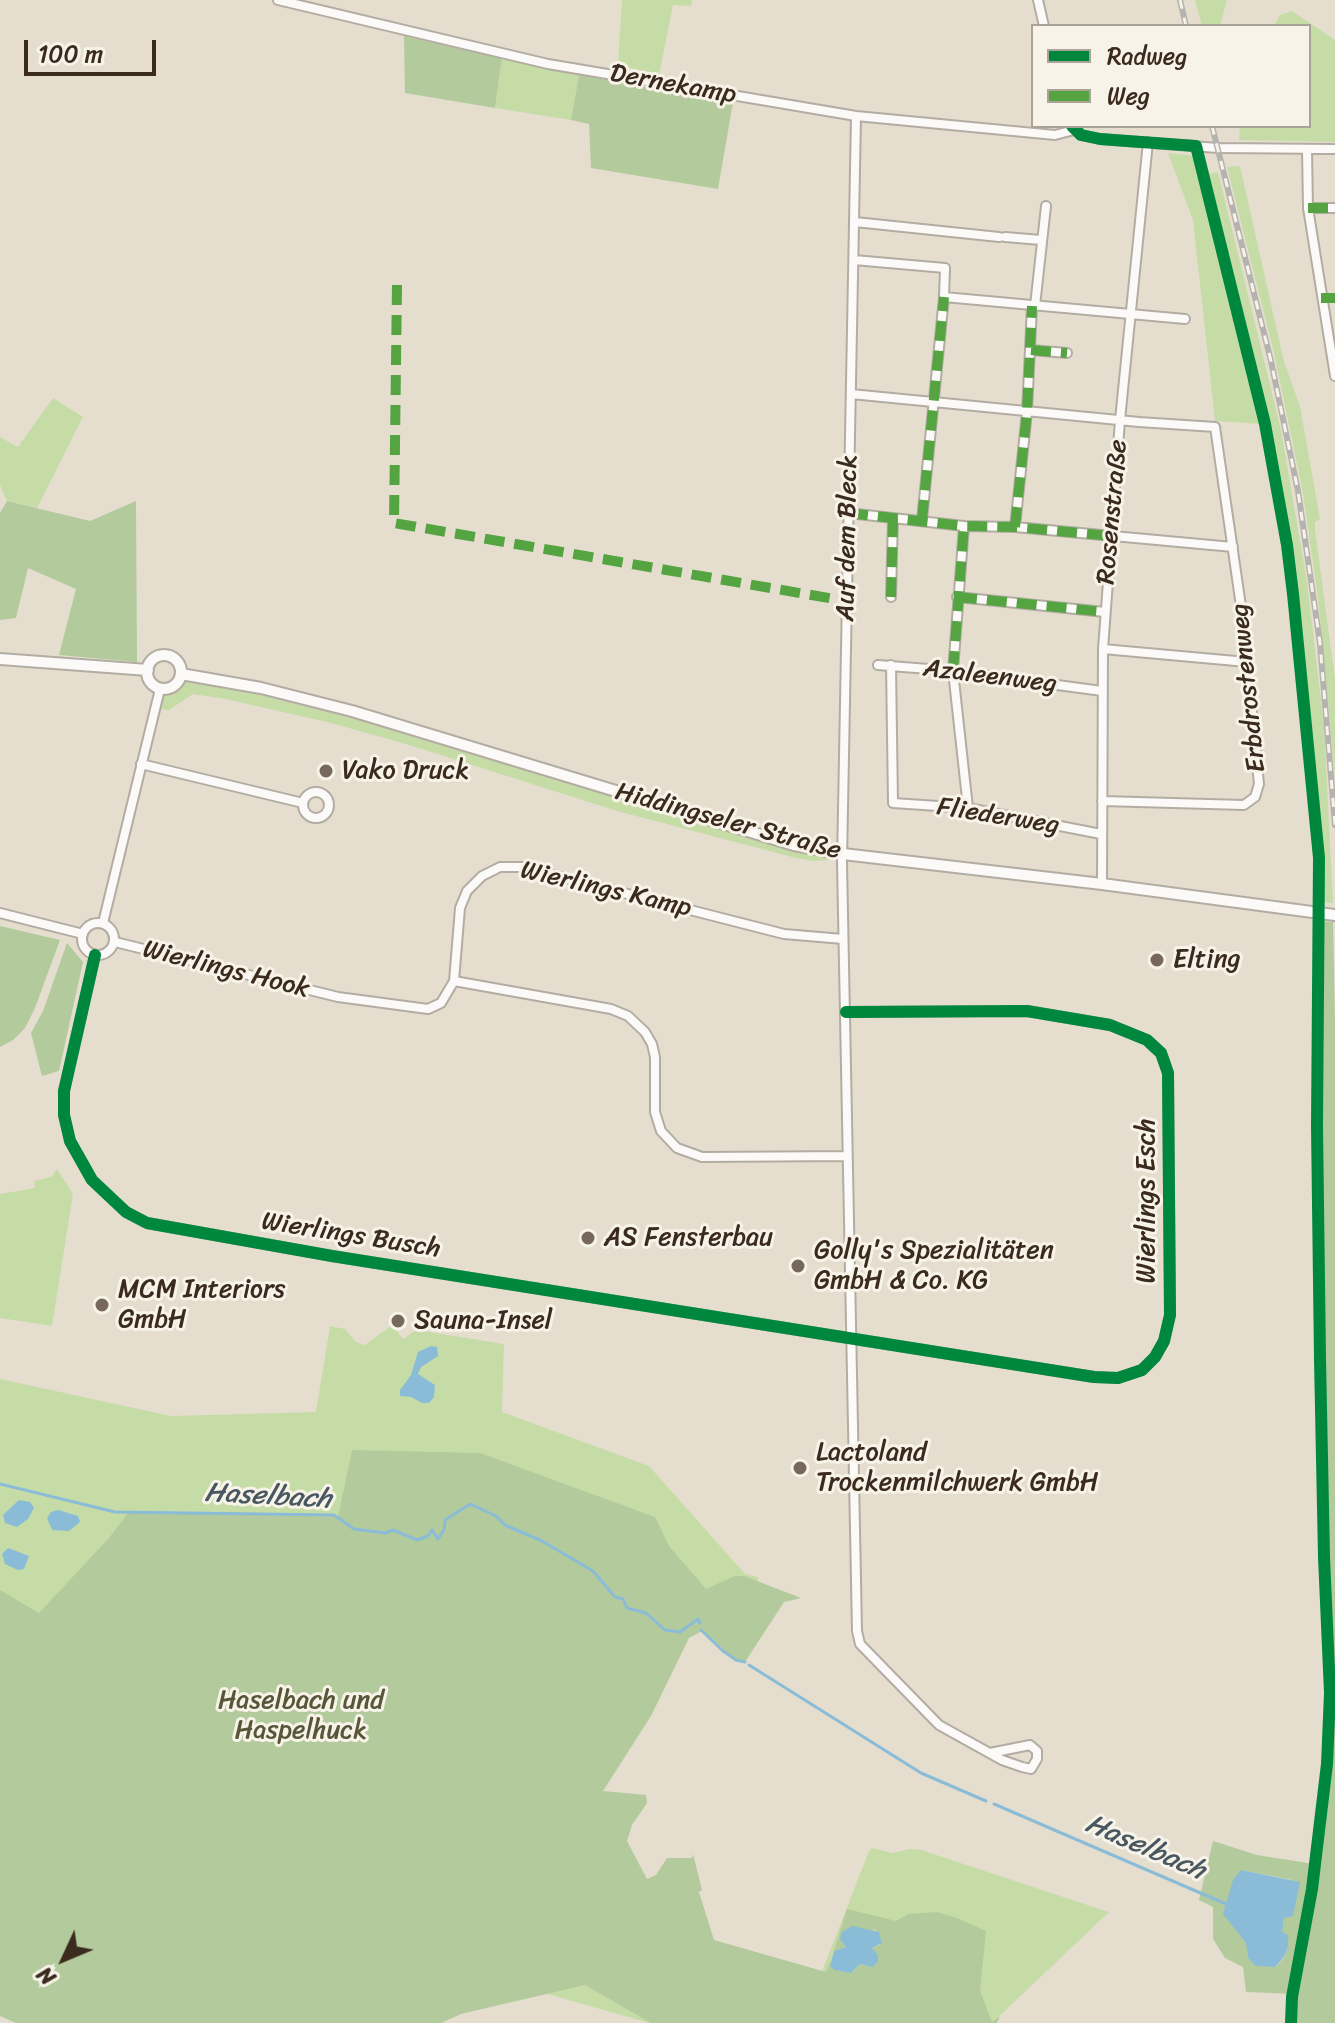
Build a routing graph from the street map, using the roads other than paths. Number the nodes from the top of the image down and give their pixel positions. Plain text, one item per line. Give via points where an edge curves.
1 (278, 0) edge
2 (1038, 0) edge
3 (1044, 24) edge
4 (856, 116) junction
5 (1073, 128) edge
6 (1148, 142) junction
7 (1307, 149) junction
8 (1335, 149) edge
9 (1046, 206) dead end
10 (1308, 208) junction
11 (1335, 208) edge
12 (855, 222) junction
13 (1041, 240) junction
14 (854, 260) junction
15 (944, 297) junction
16 (1321, 298) junction
17 (1335, 298) edge
18 (1034, 306) junction
19 (1131, 313) junction
20 (1185, 319) dead end
21 (1031, 350) junction
22 (1067, 353) dead end
23 (1335, 376) edge
24 (851, 394) junction
25 (935, 404) junction
26 (1027, 412) junction
27 (1120, 420) junction
28 (848, 513) junction
29 (893, 518) junction
30 (922, 520) junction
31 (964, 526) junction
32 (1015, 527) junction
33 (1111, 536) junction
34 (1233, 547) junction
35 (891, 597) dead end
36 (957, 597) junction
37 (1105, 612) junction
38 (1103, 649) junction
39 (0, 659) edge
40 (1247, 662) junction
41 (878, 665) dead end
42 (891, 665) junction
43 (148, 670) junction
44 (953, 671) junction
45 (181, 674) junction
46 (160, 689) junction
47 (1102, 691) junction
48 (141, 764) junction
49 (1102, 801) junction
50 (303, 803) dead end
51 (968, 808) junction
52 (1101, 834) junction
53 (843, 854) junction
54 (1102, 884) junction
55 (0, 913) edge
56 (1335, 915) edge
57 (103, 923) junction
58 (83, 934) junction
59 (843, 939) junction
60 (115, 942) junction
61 (95, 955) junction
62 (454, 981) junction
63 (846, 1012) junction
64 (847, 1156) junction
65 (850, 1339) junction
66 (990, 1753) junction

1 - 4 street, Dernekamp via 548,64
2 - 3 street
4 - 5 street, Dernekamp via 1055,135
4 - 12 street, Auf dem Bleck
5 - 6 street, Dernekamp via 1100,139
6 - 7 street, Dernekamp
6 - 19 street, Rosenstraße
7 - 8 street, Dernekamp
7 - 10 street
9 - 13 street
10 - 11 street
10 - 16 street
12 - 13 street
12 - 14 street, Auf dem Bleck
13 - 18 street
14 - 15 street via 945,268
14 - 24 street, Auf dem Bleck
15 - 18 street
15 - 25 street
16 - 17 street
16 - 23 street
18 - 19 street
18 - 21 street
19 - 20 street
19 - 27 street, Rosenstraße
21 - 22 street
21 - 26 street
24 - 25 street
24 - 28 street, Auf dem Bleck
25 - 26 street
25 - 30 street
26 - 27 street
26 - 32 street
27 - 33 street, Rosenstraße
27 - 34 street, Erbdrostenweg via 1215,427
28 - 29 street
28 - 53 street, Auf dem Bleck
29 - 30 street
29 - 35 street
30 - 31 street
31 - 32 street
31 - 36 street
32 - 33 street
33 - 34 street
33 - 37 street, Rosenstraße
34 - 40 street, Erbdrostenweg
36 - 37 street
36 - 44 street
37 - 38 street, Rosenstraße
38 - 40 street
38 - 47 street, Rosenstraße
39 - 43 street
40 - 49 street, Erbdrostenweg via 1259,784 1255,797 1244,805
41 - 42 street, Azaleenweg
42 - 44 street, Azaleenweg
42 - 51 street, Fliederweg via 893,803
43 - 45 street via 153,660 164,656 175,659
43 - 46 street
44 - 47 street, Azaleenweg
44 - 51 street
45 - 46 street via 174,686
45 - 53 street, Hiddingseler Straße via 352,711 794,845
46 - 48 street
47 - 49 street, Rosenstraße
48 - 50 street
48 - 57 street
49 - 52 street, Rosenstraße
51 - 52 street, Fliederweg
52 - 54 street, Rosenstraße
53 - 54 street, Hiddingseler Straße
53 - 59 street
54 - 56 street, Hiddingseler Straße
55 - 58 street
57 - 58 street via 90,924
57 - 60 street via 113,930
58 - 61 street via 84,946
59 - 62 street, Wierlings Kamp via 784,934 522,867 500,867 467,891 460,908
59 - 63 street
60 - 61 street via 110,951
60 - 62 street, Wierlings Hook via 338,997 428,1009 441,1003
61 - 65 street, Wierlings Busch via 64,1091 64,1115 70,1141 92,1180 126,1212 147,1223
62 - 64 street via 628,1016 652,1044 655,1112 661,1131 677,1148 702,1157
63 - 64 street
63 - 65 street, Wierlings Esch via 1027,1011 1110,1025 1147,1040 1161,1053 1168,1073 1170,1315 1164,1341 1142,1370 1118,1378 1094,1377
64 - 65 street
65 - 66 street via 860,1644 939,1725
66 - 66 street via 1031,1769 1037,1759 1030,1745

